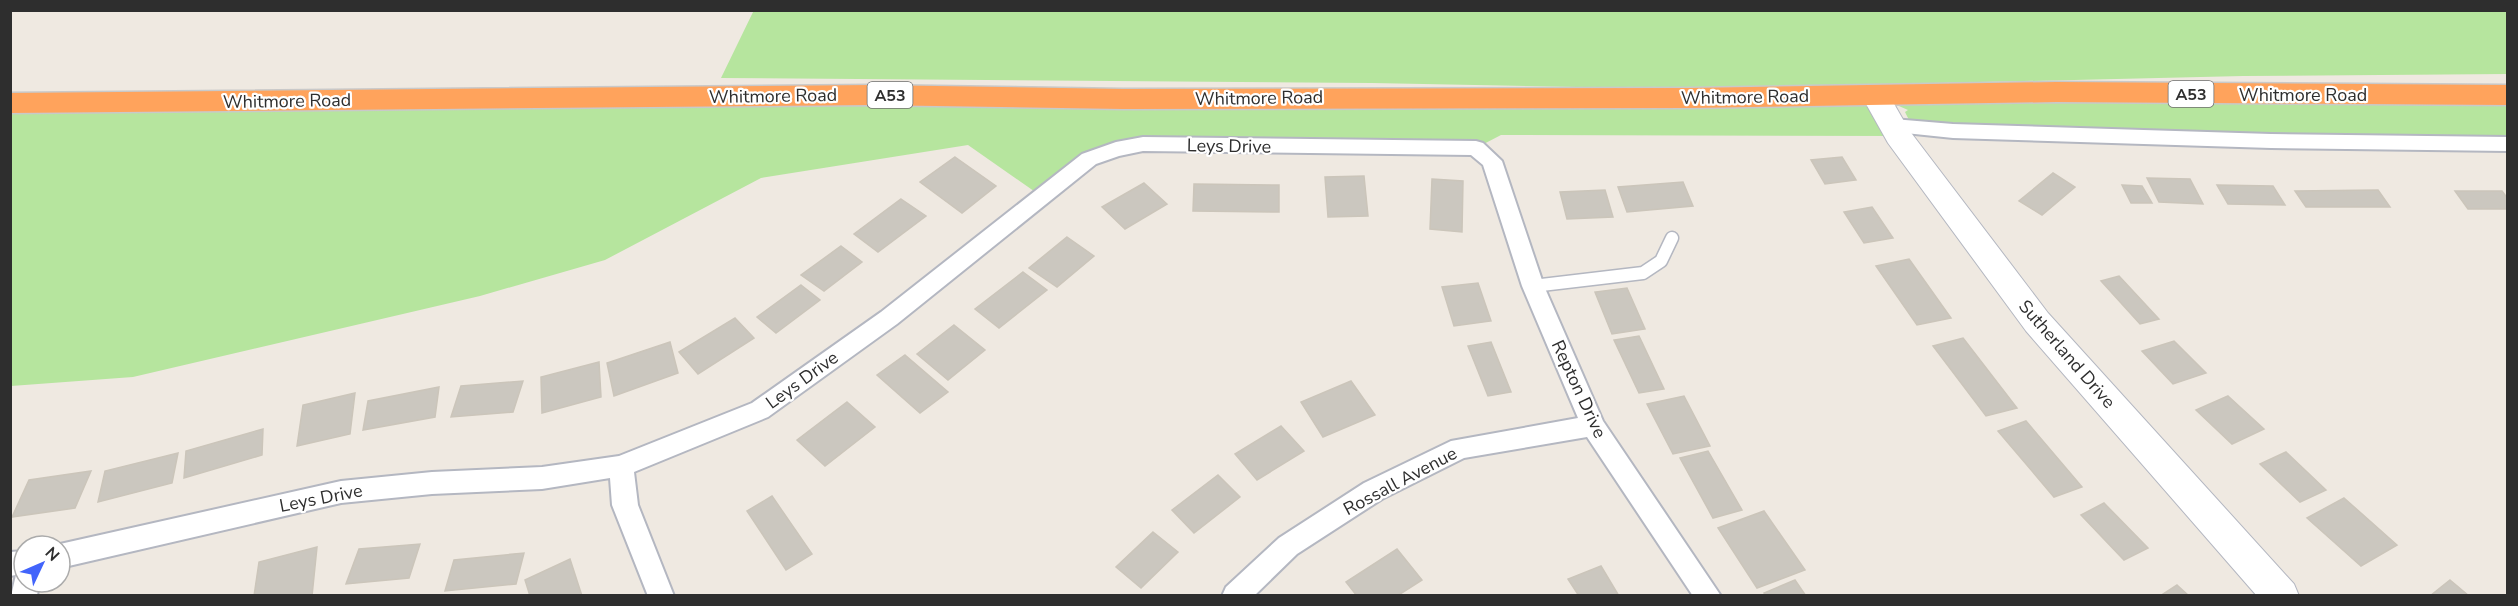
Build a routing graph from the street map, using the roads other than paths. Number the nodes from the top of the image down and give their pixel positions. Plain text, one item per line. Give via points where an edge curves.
1 (1875, 95) junction
2 (2508, 95) edge
3 (10, 103) edge
4 (1893, 126) junction
5 (2508, 144) edge
6 (1492, 161) joint
7 (1672, 238) dead end
8 (1533, 286) junction
9 (1593, 426) junction
10 (621, 466) junction
11 (72, 553) edge
12 (661, 596) edge
13 (1235, 596) edge
14 (1708, 596) edge
15 (2281, 596) edge

1 - 2 highway, Whitmore Road / A53 via 2055,92
1 - 3 highway, Whitmore Road / A53 via 1134,99 871,95
1 - 4 street, Sutherland Drive
4 - 5 street via 2271,141
4 - 15 street, Sutherland Drive via 2037,322
6 - 8 street, Repton Drive
6 - 10 street, Leys Drive via 1476,148 1143,144 1116,149 1089,159 889,318 760,410
7 - 8 lane via 1660,261 1643,273
8 - 9 street, Repton Drive
9 - 13 street, Rossall Avenue via 1460,448 1373,491 1298,540
9 - 14 street, Repton Drive
10 - 11 street, Leys Drive via 542,478 341,492
10 - 12 street via 625,506

